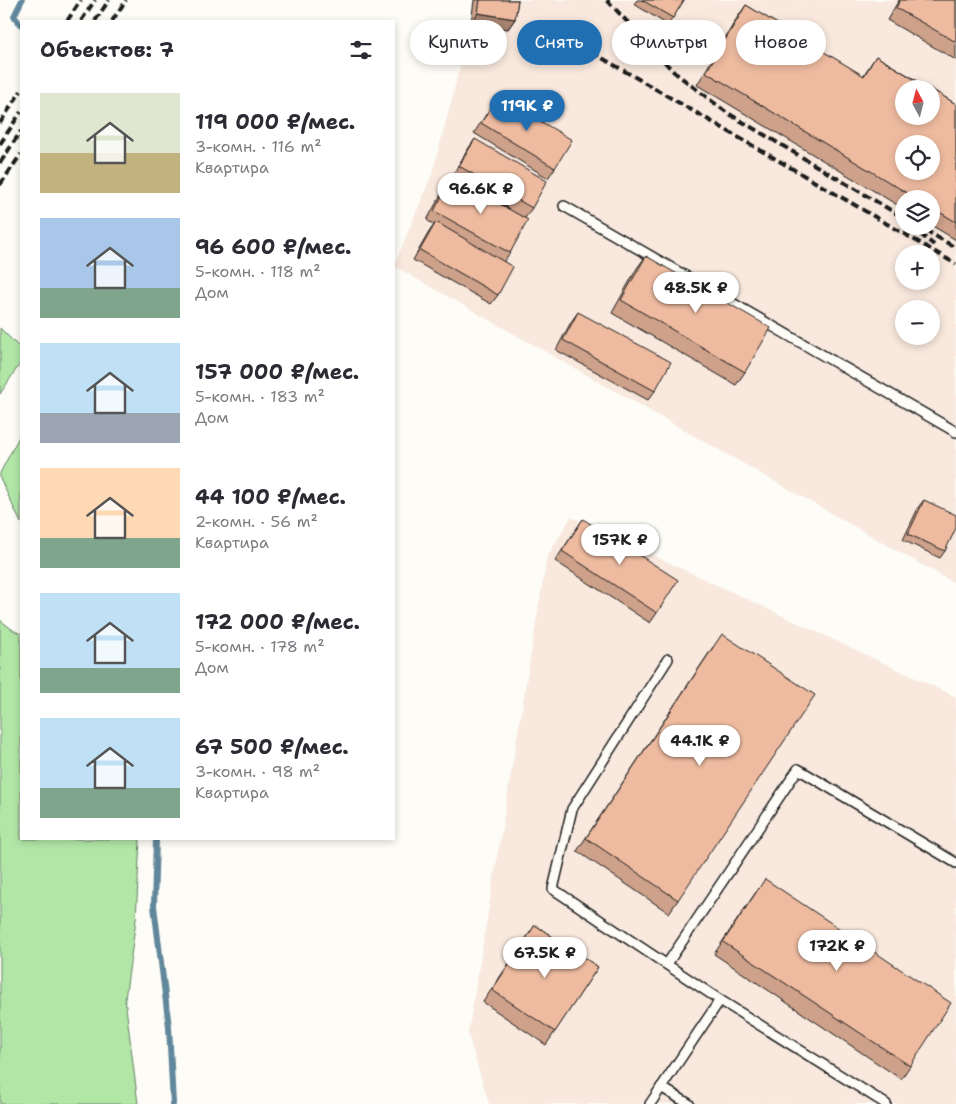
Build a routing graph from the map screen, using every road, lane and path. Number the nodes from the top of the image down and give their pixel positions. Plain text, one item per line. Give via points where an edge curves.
1 (564, 206) dead end
2 (956, 432) edge
3 (668, 659) dead end
4 (956, 863) edge
5 (667, 964) junction
6 (720, 1000) junction
7 (661, 1087) junction
8 (650, 1104) edge
9 (689, 1104) edge
10 (886, 1104) edge

1 - 2 lane
3 - 5 lane via 572,809 553,889
4 - 5 lane via 798,769
5 - 6 lane
6 - 7 lane
6 - 10 lane
7 - 8 lane
7 - 9 lane

